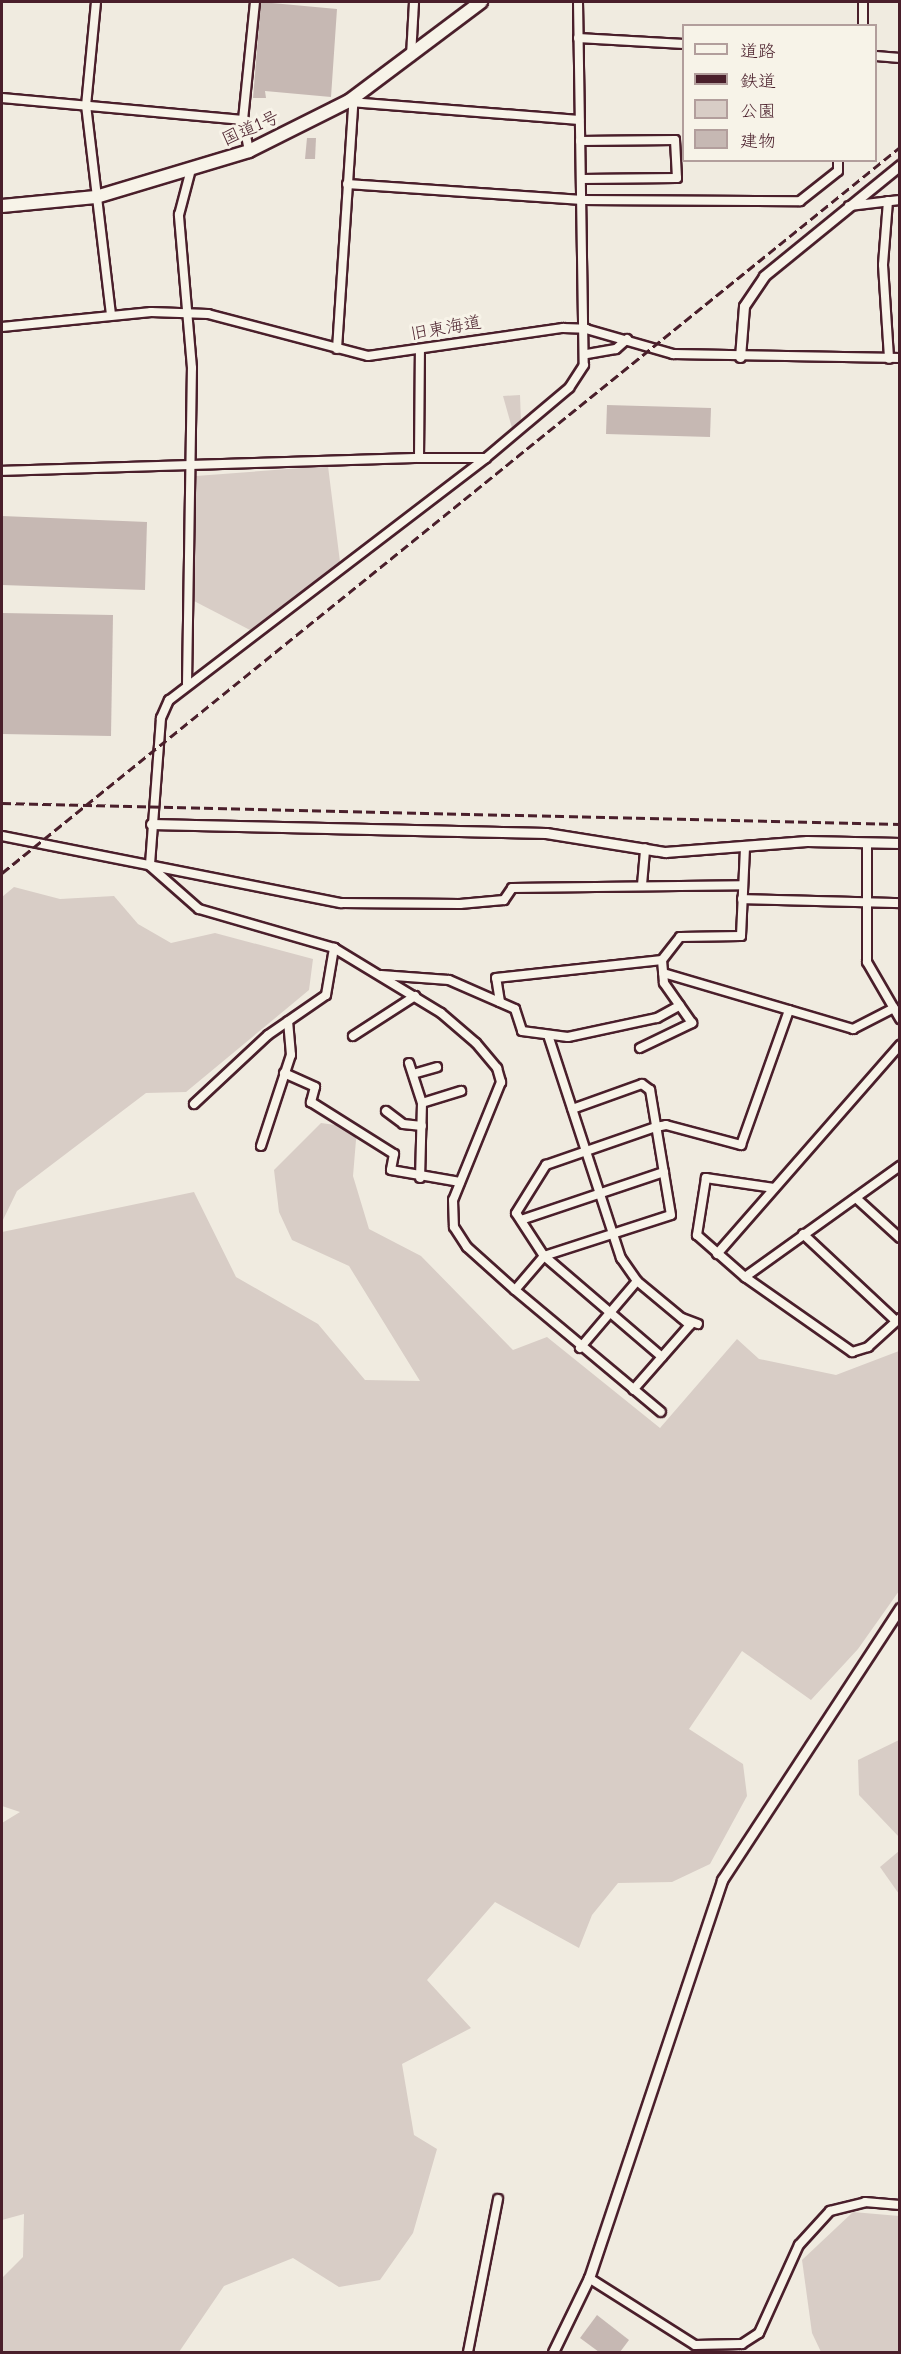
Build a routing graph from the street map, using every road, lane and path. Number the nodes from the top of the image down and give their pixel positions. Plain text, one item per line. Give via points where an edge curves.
1 (96, 2) edge
2 (255, 2) edge
3 (414, 2) edge
4 (481, 2) edge
5 (578, 2) edge
6 (863, 2) edge
7 (863, 24) edge
8 (578, 38) junction
9 (682, 44) edge
10 (877, 56) edge
11 (411, 58) junction
12 (900, 58) edge
13 (2, 98) edge
14 (351, 103) junction
15 (86, 105) junction
16 (243, 120) junction
17 (579, 120) junction
18 (580, 141) junction
19 (249, 151) junction
20 (838, 162) edge
21 (900, 165) edge
22 (190, 173) junction
23 (582, 179) junction
24 (347, 184) junction
25 (96, 197) junction
26 (582, 200) junction
27 (900, 200) edge
28 (888, 201) junction
29 (2, 206) edge
30 (848, 206) junction
31 (184, 313) junction
32 (111, 315) junction
33 (2, 327) edge
34 (586, 329) junction
35 (627, 339) junction
36 (420, 349) junction
37 (337, 350) junction
38 (587, 354) junction
39 (740, 357) junction
40 (889, 358) junction
41 (900, 358) edge
42 (418, 458) junction
43 (486, 458) junction
44 (192, 468) junction
45 (2, 471) edge
46 (187, 684) junction
47 (151, 825) junction
48 (2, 836) edge
49 (867, 843) junction
50 (900, 843) edge
51 (745, 847) junction
52 (645, 848) junction
53 (150, 866) junction
54 (642, 885) junction
55 (743, 885) junction
56 (742, 899) junction
57 (865, 902) junction
58 (900, 903) edge
59 (334, 948) junction
60 (662, 960) junction
61 (663, 973) junction
62 (380, 975) junction
63 (415, 996) junction
64 (500, 1002) junction
65 (680, 1005) junction
66 (894, 1008) junction
67 (789, 1010) junction
68 (900, 1018) edge
69 (288, 1021) junction
70 (548, 1035) junction
71 (352, 1036) dead end
72 (900, 1045) edge
73 (640, 1048) dead end
74 (409, 1062) dead end
75 (437, 1067) dead end
76 (284, 1073) junction
77 (413, 1074) junction
78 (461, 1091) dead end
79 (422, 1103) junction
80 (194, 1104) dead end
81 (572, 1109) junction
82 (386, 1111) dead end
83 (422, 1126) junction
84 (656, 1128) junction
85 (261, 1146) dead end
86 (586, 1151) junction
87 (900, 1166) edge
88 (664, 1172) junction
89 (420, 1178) junction
90 (460, 1182) junction
91 (774, 1188) junction
92 (601, 1195) junction
93 (856, 1198) junction
94 (521, 1220) junction
95 (803, 1234) junction
96 (614, 1237) junction
97 (900, 1238) edge
98 (717, 1254) junction
99 (544, 1256) junction
100 (745, 1277) junction
101 (637, 1281) junction
102 (514, 1290) junction
103 (609, 1314) junction
104 (682, 1318) junction
105 (898, 1319) edge
106 (698, 1324) dead end
107 (580, 1348) junction
108 (662, 1357) junction
109 (633, 1390) junction
110 (661, 1412) dead end
111 (900, 1608) edge
112 (498, 2199) dead end
113 (900, 2205) edge
114 (589, 2278) junction
115 (694, 2349) edge
116 (468, 2352) edge
117 (553, 2352) edge

1 - 15 street
2 - 16 street
3 - 11 street
4 - 11 highway, 国道1号
5 - 8 street
6 - 7 street
8 - 9 street
8 - 17 street
10 - 12 street
11 - 14 highway, 国道1号
13 - 15 street
14 - 17 street
14 - 19 highway, 国道1号
14 - 24 street
15 - 16 street
15 - 25 street
16 - 19 street
17 - 18 street
18 - 23 street
18 - 23 street via 675,140 677,178
19 - 22 highway, 国道1号
20 - 26 street via 838,171 800,201
21 - 30 street
22 - 25 highway, 国道1号
22 - 31 street via 179,215
23 - 26 street
24 - 26 street
24 - 37 street
25 - 29 highway, 国道1号
25 - 32 street
26 - 34 street
27 - 28 street
28 - 30 street
28 - 40 street via 883,265
30 - 39 street via 764,276 744,306
31 - 32 street, 旧東海道
31 - 37 street, 旧東海道 via 235,317
31 - 44 street via 192,368
32 - 33 street, 旧東海道
34 - 35 street, 旧東海道
34 - 36 street, 旧東海道 via 511,332
34 - 38 street
35 - 38 street via 616,350
35 - 39 street, 旧東海道 via 673,354
36 - 37 street, 旧東海道 via 368,356
36 - 42 street
38 - 43 street via 569,388
39 - 40 street, 旧東海道
40 - 41 street, 旧東海道
42 - 43 street
42 - 44 street
43 - 46 street
44 - 45 street
44 - 46 street
46 - 47 street via 169,700 161,718
47 - 52 street via 546,833
47 - 53 street
48 - 53 street
49 - 50 street
49 - 51 street
49 - 57 street
51 - 52 street
51 - 55 street
52 - 54 street
53 - 54 street via 341,903 460,903 504,900 512,888
53 - 59 street via 199,909
54 - 55 street
55 - 56 street
56 - 57 street
56 - 60 street via 741,936 680,937
57 - 58 street
57 - 66 street via 867,962
59 - 62 street
59 - 69 street via 326,995
60 - 61 street
60 - 64 street via 496,978
61 - 65 street
61 - 67 street
62 - 63 street
62 - 64 street via 440,977
63 - 71 street
63 - 90 street via 460,1028 500,1074 500,1090
64 - 70 street via 515,1010 522,1030
65 - 70 street via 657,1018 568,1037
65 - 73 street via 692,1023
66 - 67 street via 853,1029
66 - 68 street
67 - 84 street via 741,1145 666,1125
69 - 76 street via 291,1055
69 - 80 street
70 - 81 street
72 - 91 street
74 - 77 street
75 - 77 street
76 - 85 street via 280,1098 266,1120
76 - 89 street via 315,1087 311,1102 394,1154 391,1170
77 - 79 street
78 - 79 street
79 - 83 street
81 - 84 street via 642,1084 650,1089
81 - 86 street
82 - 83 street via 403,1124
83 - 89 street
84 - 86 street
84 - 88 street
86 - 92 street
86 - 94 street via 546,1165 516,1213
87 - 93 street
88 - 92 street
88 - 96 street via 671,1215
89 - 90 street
90 - 102 street via 453,1200 454,1227 467,1247
91 - 98 street
91 - 98 street via 706,1178 697,1234
92 - 94 street
92 - 96 street
93 - 95 street
93 - 97 street
94 - 99 street
95 - 100 street
95 - 105 street
96 - 99 street
96 - 101 street
98 - 100 street
99 - 102 street
99 - 103 street
100 - 105 street via 852,1352 868,1347
101 - 103 street
101 - 104 street
102 - 107 street
103 - 107 street
103 - 108 street
104 - 106 street
104 - 108 street via 690,1324
107 - 109 street
108 - 109 street
109 - 110 street
111 - 114 street via 722,1880
112 - 116 street
113 - 115 street via 865,2202 830,2211 799,2245 759,2333 742,2344
114 - 115 street
114 - 117 street

